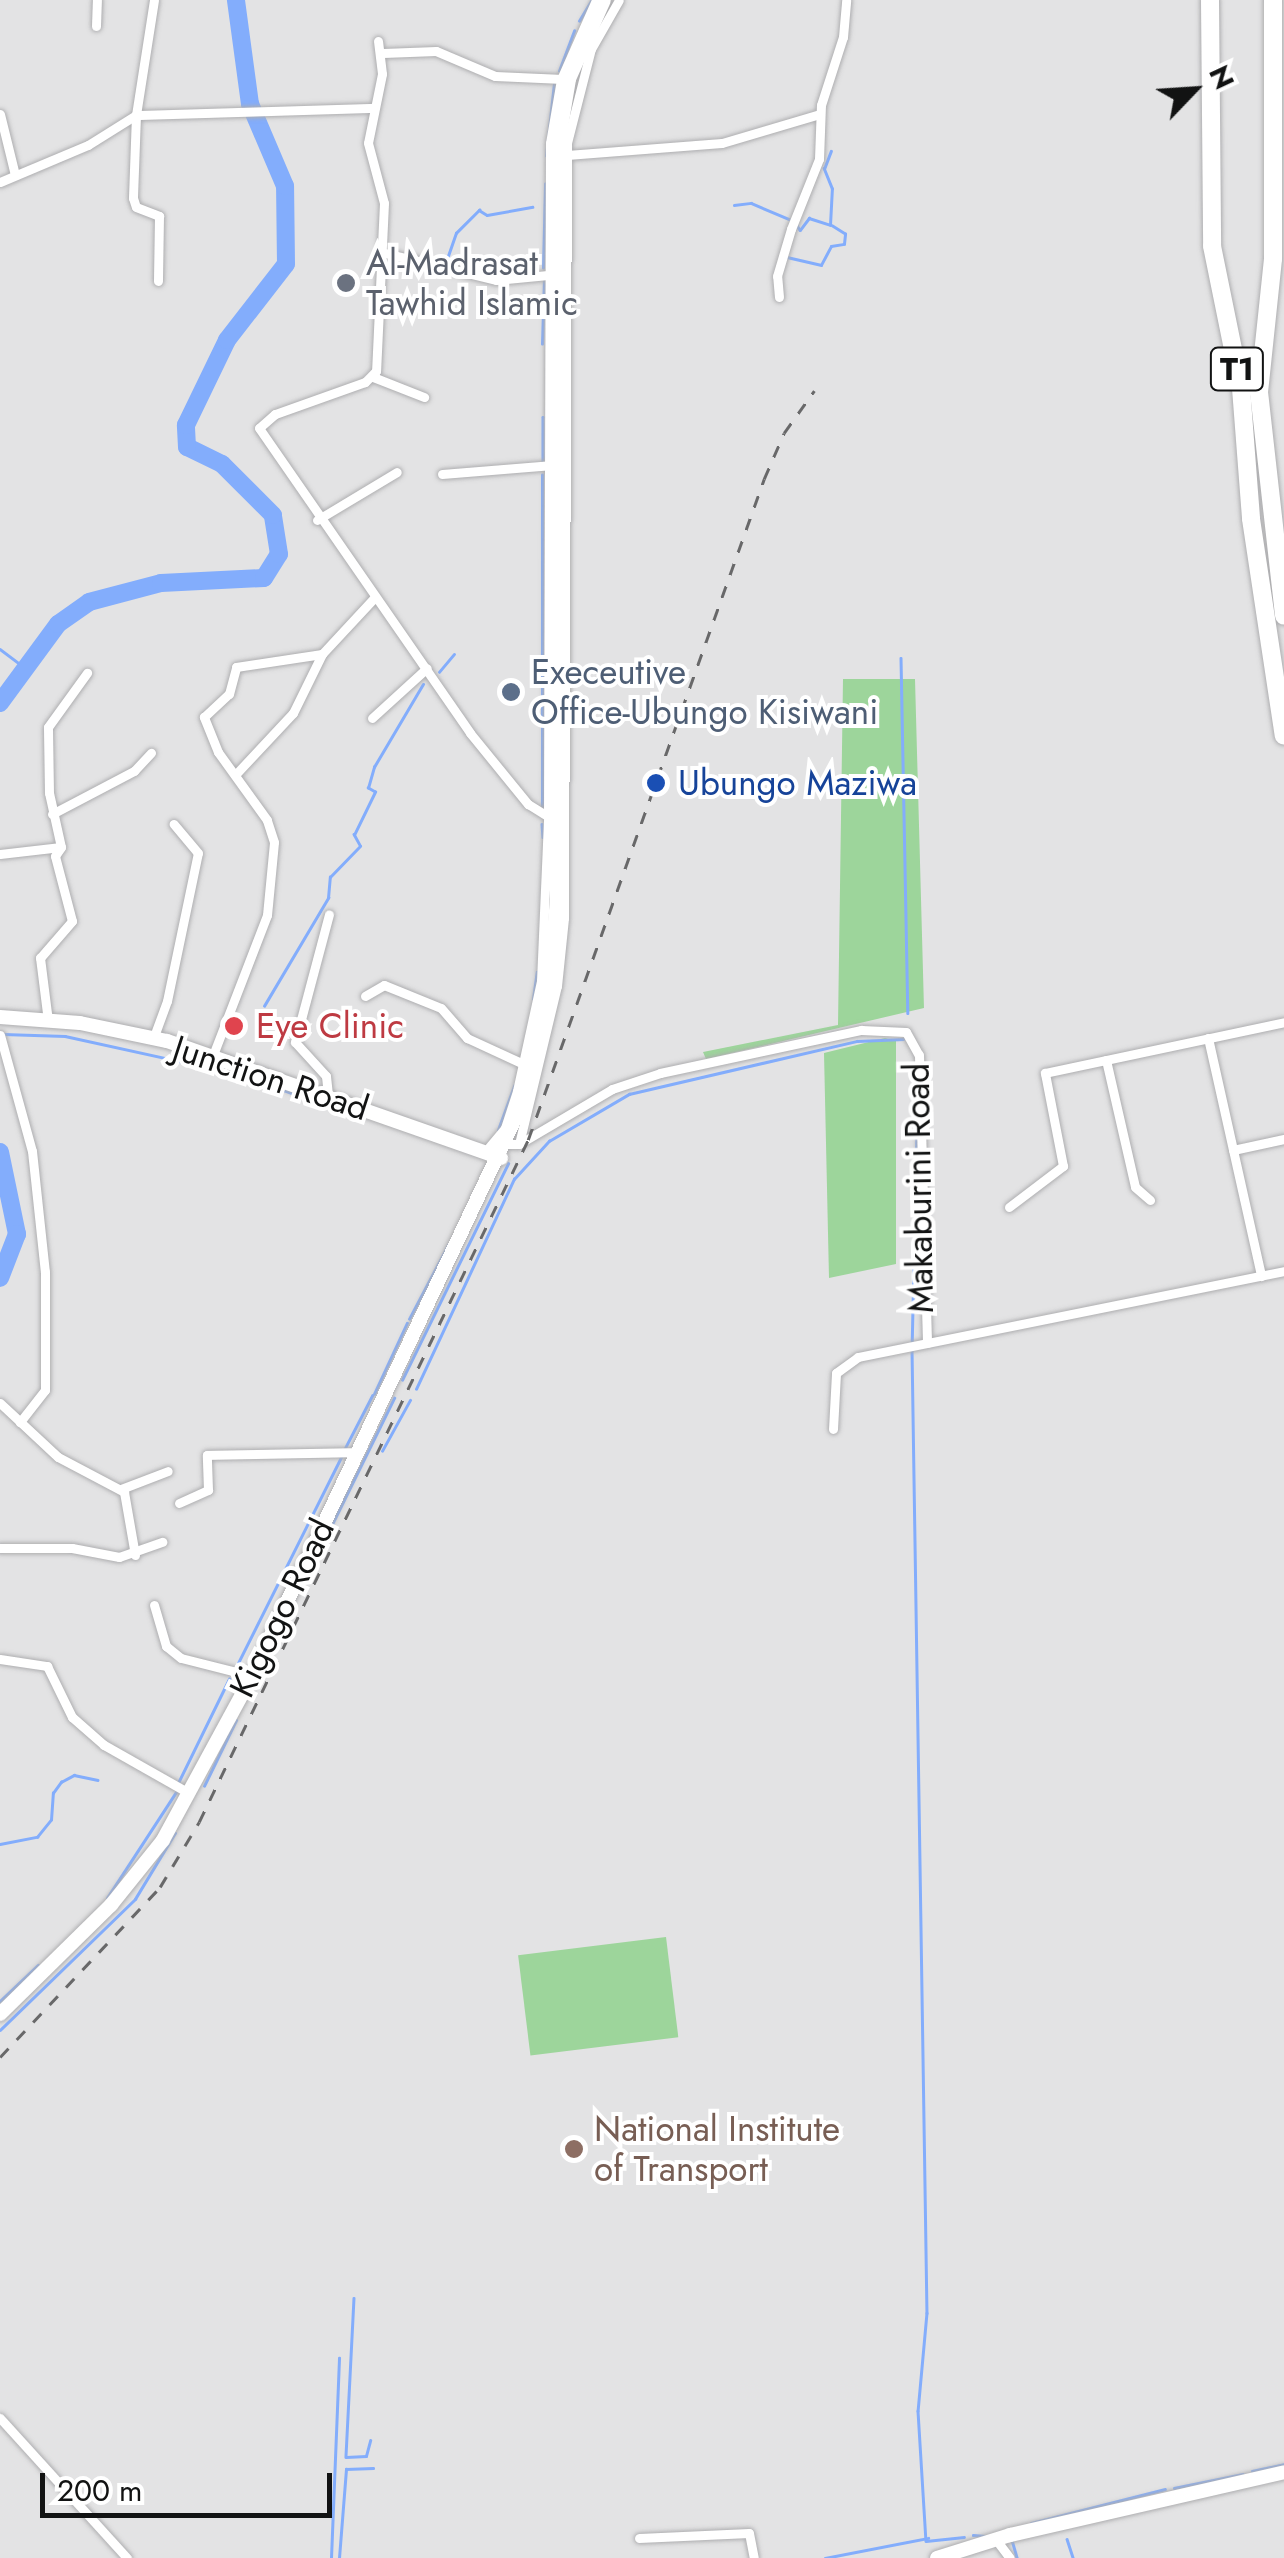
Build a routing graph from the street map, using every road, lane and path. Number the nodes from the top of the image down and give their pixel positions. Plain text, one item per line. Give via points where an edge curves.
1 (98, 0) edge
2 (154, 0) edge
3 (596, 0) edge
4 (604, 0) edge
5 (619, 0) edge
6 (846, 0) edge
7 (1210, 0) edge
8 (1272, 0) edge
9 (1282, 0) edge
10 (96, 26) dead end
11 (378, 41) dead end
12 (384, 53) junction
13 (1278, 76) edge
14 (565, 79) junction
15 (374, 108) junction
16 (0, 114) edge
17 (820, 114) junction
18 (136, 115) junction
19 (1278, 152) edge
20 (567, 155) junction
21 (16, 175) junction
22 (0, 182) edge
23 (381, 252) junction
24 (548, 275) junction
25 (158, 281) dead end
26 (779, 296) dead end
27 (372, 377) junction
28 (424, 398) dead end
29 (552, 466) junction
30 (397, 472) dead end
31 (442, 474) dead end
32 (1275, 478) edge
33 (317, 520) junction
34 (375, 598) junction
35 (1284, 616) edge
36 (322, 654) junction
37 (426, 668) junction
38 (86, 673) dead end
39 (372, 718) dead end
40 (1284, 736) edge
41 (151, 753) dead end
42 (235, 775) junction
43 (52, 814) junction
44 (553, 817) junction
45 (174, 824) dead end
46 (62, 847) junction
47 (0, 854) edge
48 (329, 914) dead end
49 (364, 996) dead end
50 (0, 1017) edge
51 (41, 1020) junction
52 (1284, 1022) edge
53 (0, 1025) edge
54 (0, 1034) edge
55 (1208, 1038) junction
56 (153, 1039) junction
57 (213, 1055) junction
58 (1106, 1060) junction
59 (528, 1067) junction
60 (328, 1095) junction
61 (1284, 1138) edge
62 (509, 1149) junction
63 (1233, 1150) junction
64 (485, 1152) junction
65 (1150, 1200) dead end
66 (1010, 1206) dead end
67 (1284, 1272) edge
68 (1261, 1276) junction
69 (927, 1343) junction
70 (0, 1404) edge
71 (20, 1422) junction
72 (833, 1430) dead end
73 (358, 1452) junction
74 (168, 1470) dead end
75 (120, 1488) junction
76 (178, 1503) dead end
77 (162, 1542) dead end
78 (0, 1548) edge
79 (135, 1555) junction
80 (154, 1605) dead end
81 (0, 1659) edge
82 (252, 1676) junction
83 (188, 1793) junction
84 (0, 2013) edge
85 (0, 2418) edge
86 (1284, 2472) edge
87 (639, 2538) dead end
88 (997, 2541) junction
89 (127, 2558) edge
90 (754, 2558) edge
91 (937, 2558) edge
92 (1010, 2558) edge

1 - 10 street
2 - 18 street
3 - 14 street
4 - 14 main road, Kigogo Road
5 - 20 street via 574,96
6 - 17 street via 843,37
7 - 40 highway, T1 via 1212,246 1241,388 1251,519
8 - 13 highway, T1
9 - 13 highway, T1
11 - 12 street
12 - 14 street via 436,52 495,76
12 - 15 street
13 - 19 highway, T1
14 - 24 street via 550,144
14 - 29 main road, Kigogo Road via 557,151
15 - 18 street
15 - 23 street via 368,143 384,203
16 - 21 street
17 - 20 street via 722,143
17 - 26 street via 819,158 777,276
18 - 21 street via 88,145
18 - 25 street via 134,198 136,206 159,216
19 - 32 highway, T1 via 1259,392
20 - 62 street via 564,918 557,986
21 - 22 street
23 - 24 street via 496,280
23 - 27 street via 382,344
24 - 29 street
27 - 28 street
27 - 33 street via 260,424
29 - 31 street
29 - 44 main road, Kigogo Road
30 - 33 street
32 - 35 highway, T1
33 - 34 street
34 - 36 street
34 - 37 street
36 - 42 street via 294,713
36 - 42 street via 236,667 229,694 204,717
37 - 39 street
37 - 44 street via 528,804
38 - 43 street via 48,726
41 - 43 street via 134,771
42 - 57 street via 273,833 270,903
43 - 46 street
44 - 59 main road, Kigogo Road via 551,972
45 - 56 street via 197,846 198,861 168,1001
46 - 47 street
46 - 51 street via 57,868 72,923 40,958
48 - 60 street via 294,1042 328,1079
49 - 59 street via 384,984 440,1008 468,1038
50 - 51 main road, Junction Road
51 - 53 main road, Junction Road
51 - 56 main road, Junction Road
52 - 55 street
54 - 71 street via 32,1151 45,1272 44,1390
55 - 58 street
55 - 63 street
56 - 57 main road, Junction Road
57 - 60 main road, Junction Road
58 - 65 street via 1135,1186
58 - 66 street via 1044,1073 1063,1166
59 - 62 main road, Kigogo Road
59 - 64 street via 505,1128
60 - 64 main road, Junction Road
61 - 63 street
62 - 64 main road, Junction Road
62 - 69 street, Makaburini Road via 612,1089 660,1073 861,1030 906,1032 919,1054
62 - 73 main road, Kigogo Road
63 - 68 street
67 - 68 street, Makaburini Road
68 - 69 street, Makaburini Road
69 - 72 street via 843,1364 834,1378
70 - 71 street
71 - 75 street via 58,1457
73 - 76 street via 207,1455 208,1490
73 - 82 main road, Kigogo Road
74 - 75 street
75 - 79 street via 132,1507
77 - 79 street
78 - 79 street
80 - 82 street via 166,1646 180,1658
81 - 83 street via 46,1666 72,1717 104,1745
82 - 83 main road, Kigogo Road
83 - 84 main road, Kigogo Road via 139,1874
85 - 89 street
86 - 88 main road
87 - 90 street via 749,2533
88 - 91 main road
88 - 92 street

